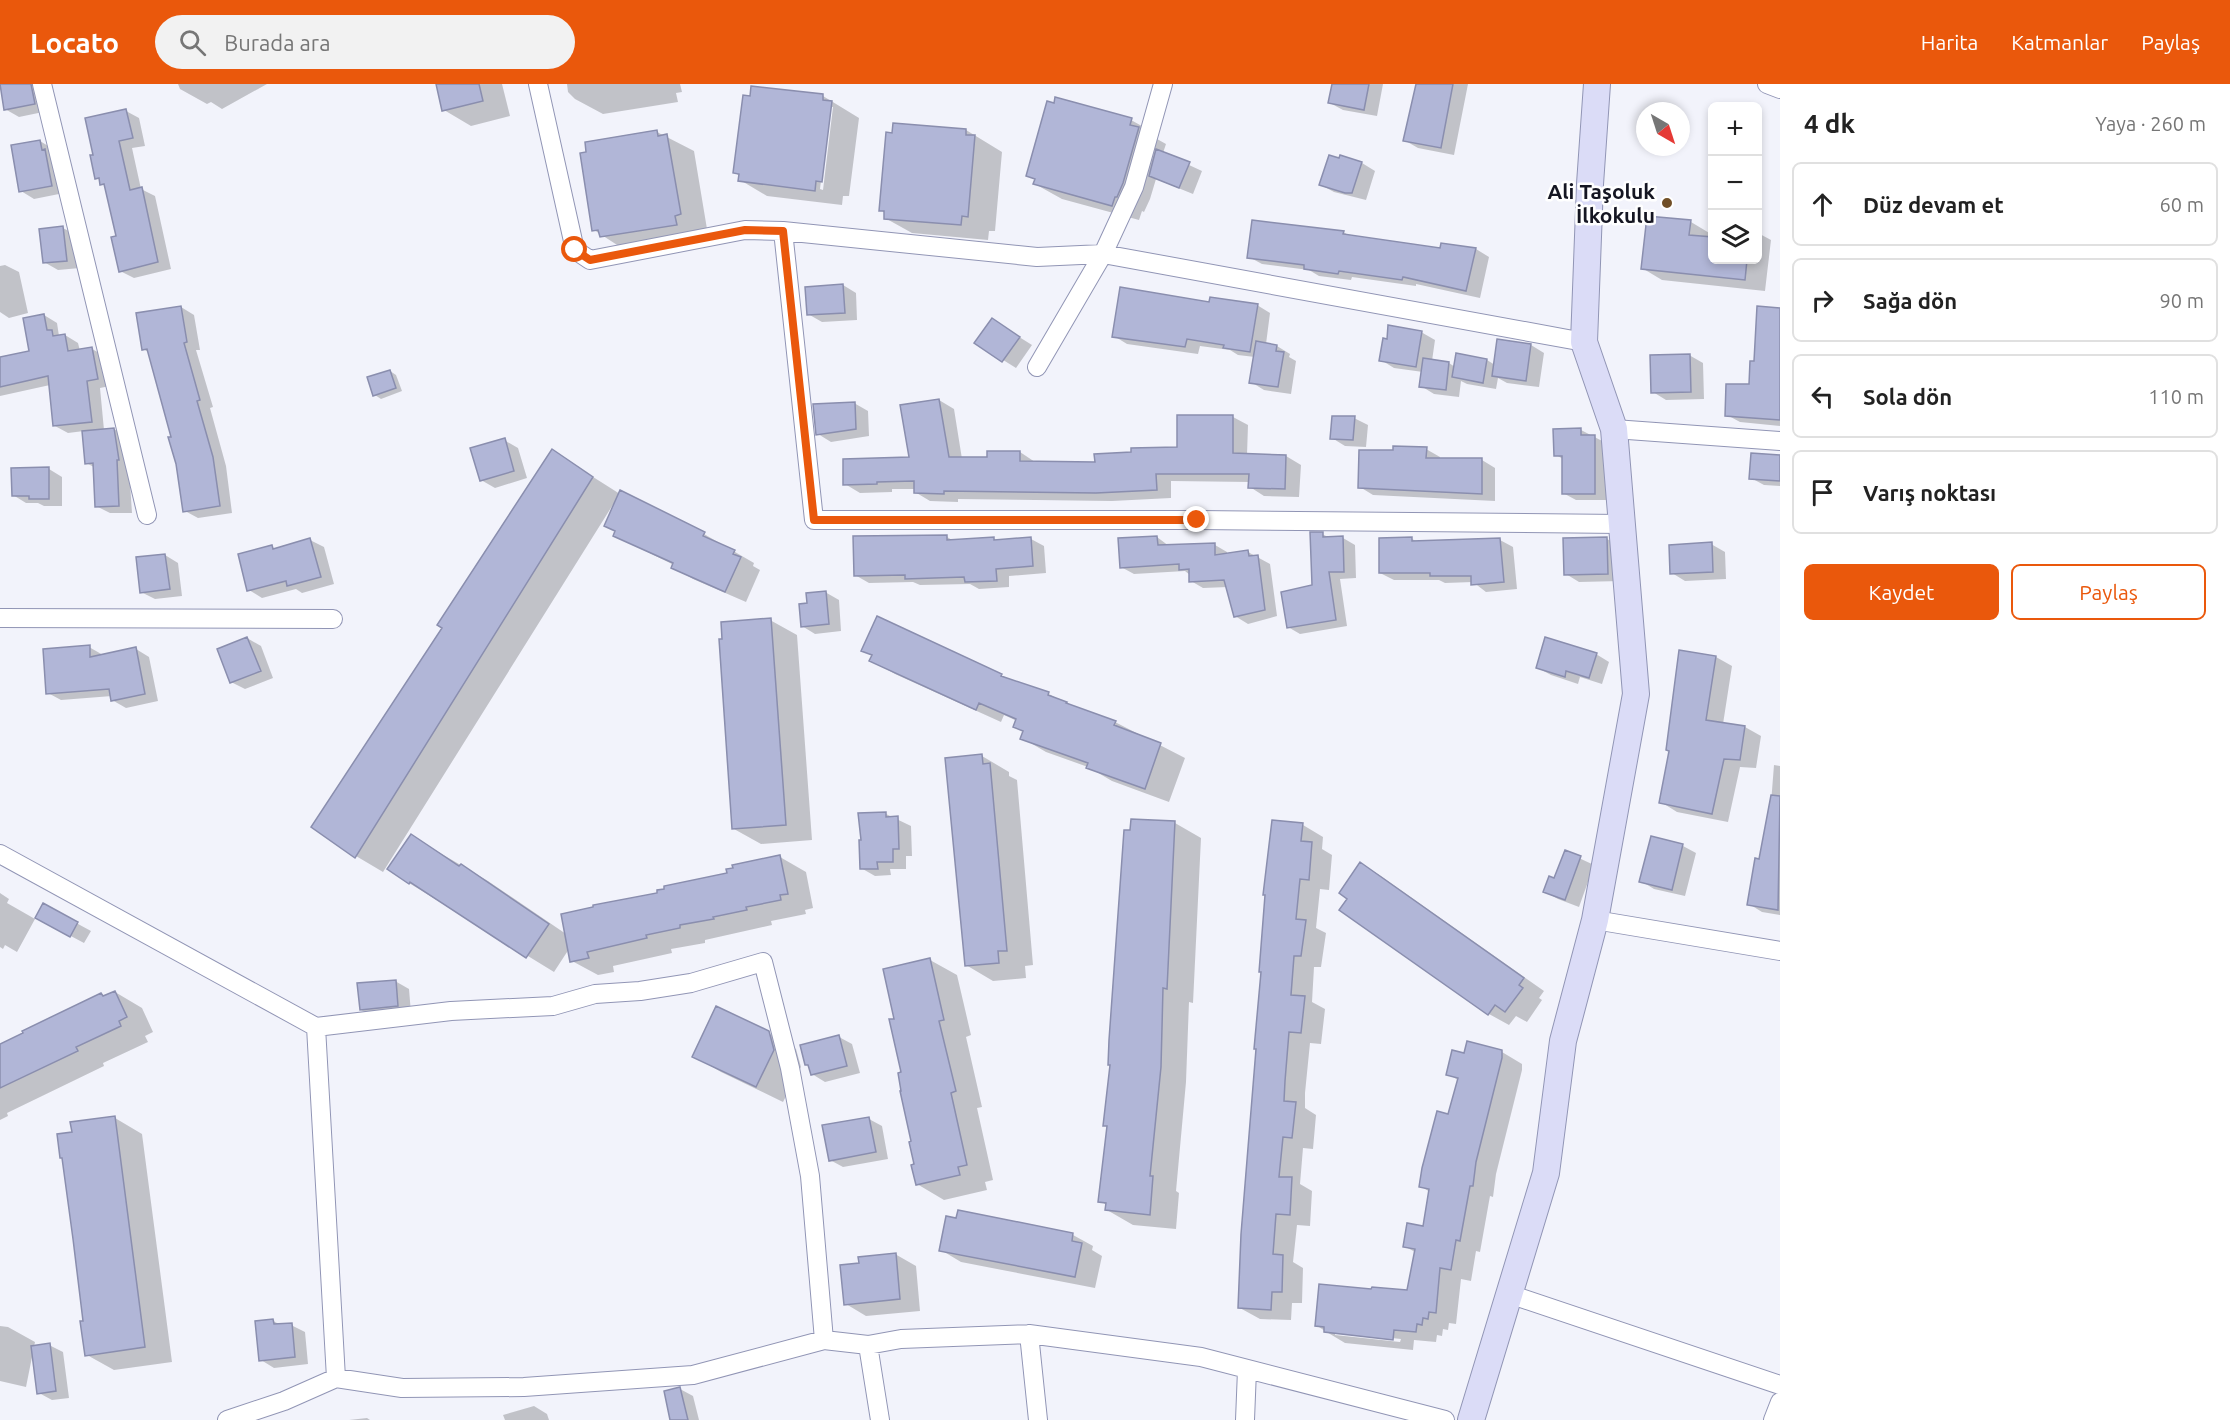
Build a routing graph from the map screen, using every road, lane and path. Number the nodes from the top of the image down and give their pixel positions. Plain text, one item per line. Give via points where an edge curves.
1 (42, 84) edge
2 (538, 84) edge
3 (1162, 84) edge
4 (1597, 84) edge
5 (1767, 84) edge
6 (1780, 89) edge
7 (783, 231) junction
8 (1103, 254) junction
9 (1584, 342) junction
10 (1037, 367) dead end
11 (1614, 429) junction
12 (1780, 441) edge
13 (147, 515) dead end
14 (1622, 524) junction
15 (0, 618) edge
16 (333, 619) dead end
17 (0, 854) edge
18 (1595, 920) junction
19 (1780, 951) edge
20 (316, 1027) junction
21 (1509, 1294) junction
22 (1029, 1334) junction
23 (824, 1340) junction
24 (868, 1345) junction
25 (1247, 1370) junction
26 (336, 1378) junction
27 (1780, 1385) edge
28 (1780, 1402) edge
29 (226, 1420) edge
30 (880, 1420) edge
31 (1038, 1420) edge
32 (1245, 1420) edge
33 (1445, 1420) edge
34 (1471, 1420) edge
35 (1773, 1420) edge

1 - 13 street
2 - 7 street via 575,250 590,260 745,230
3 - 8 street via 1134,187
4 - 9 street
5 - 6 street
7 - 8 street via 1037,257
7 - 14 street via 814,520
8 - 9 street
8 - 10 street
9 - 11 street
11 - 12 street
11 - 14 street
14 - 18 street via 1636,694
15 - 16 street
17 - 20 street
18 - 19 street
18 - 21 street via 1563,1041 1546,1173
20 - 23 street via 451,1011 553,1006 595,994 691,983 763,962 790,1068 810,1176
20 - 26 street
21 - 27 street
21 - 34 street
22 - 24 street via 901,1339
22 - 25 street via 1202,1357
22 - 31 street
23 - 24 street
23 - 26 street via 693,1375 524,1387 402,1388
24 - 30 street
25 - 32 street
25 - 33 street
26 - 29 street
28 - 35 street

